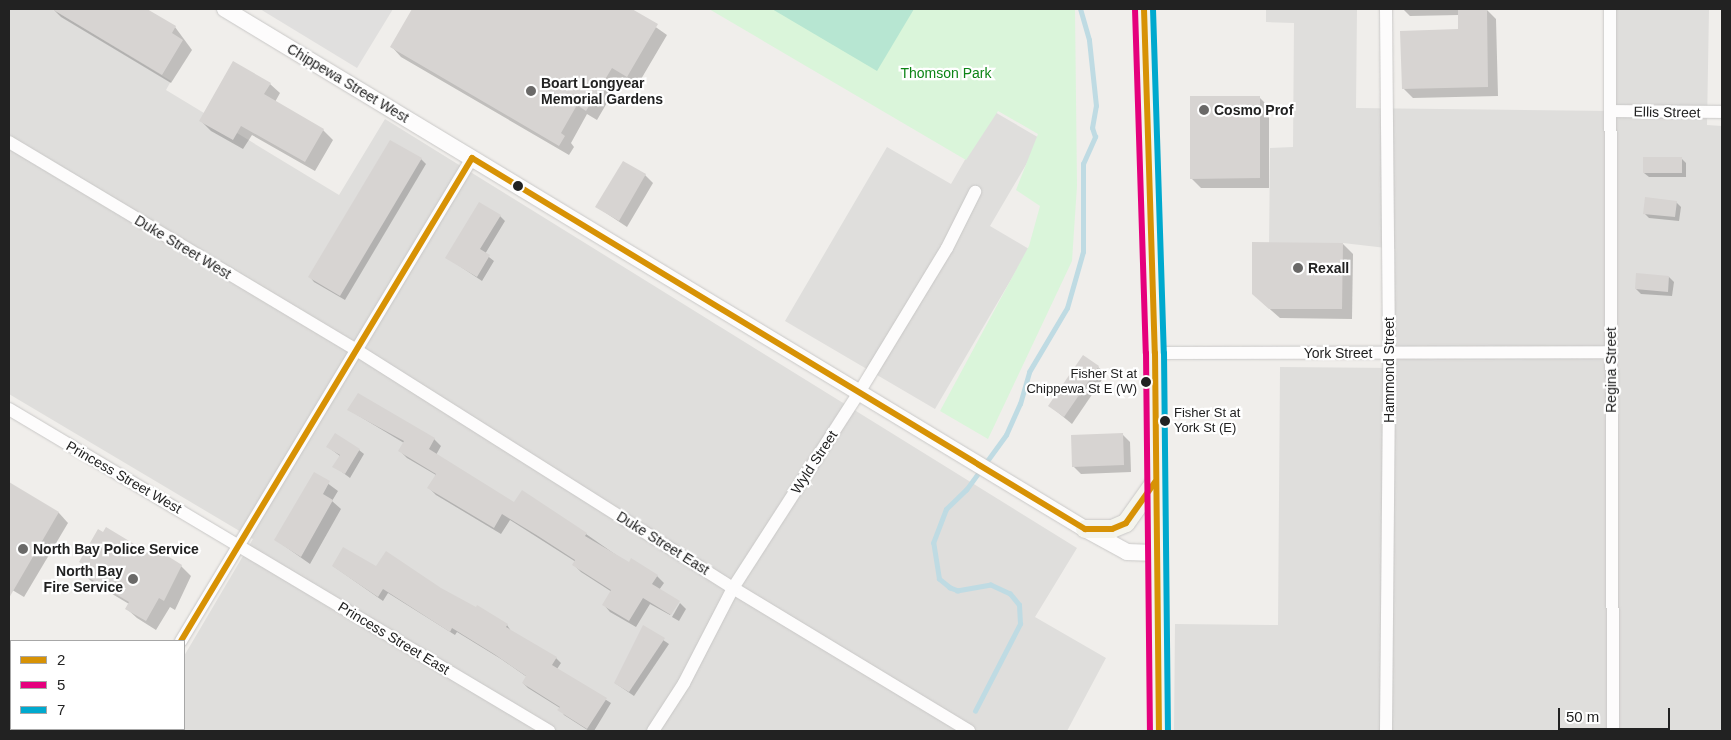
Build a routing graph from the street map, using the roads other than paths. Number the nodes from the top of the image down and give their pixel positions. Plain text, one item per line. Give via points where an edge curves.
1 (225, 9) edge
2 (1144, 9) edge
3 (1386, 9) edge
4 (1610, 9) edge
5 (1611, 111) junction
6 (1722, 112) edge
7 (9, 142) edge
8 (472, 158) junction
9 (974, 192) dead end
10 (358, 351) junction
11 (1611, 352) junction
12 (1155, 353) junction
13 (1389, 353) junction
14 (860, 391) junction
15 (9, 409) edge
16 (1155, 482) junction
17 (1084, 528) junction
18 (240, 545) junction
19 (1155, 553) junction
20 (733, 588) junction
21 (182, 640) edge
22 (549, 731) edge
23 (654, 731) edge
24 (969, 731) edge
25 (1159, 731) edge
26 (1386, 731) edge
27 (1613, 731) edge

1 - 8 street, Chippewa Street West
2 - 12 main road
3 - 13 street, Hammond Street
4 - 5 street, Regina Street
5 - 6 street, Ellis Street
5 - 11 street, Regina Street
7 - 10 street, Duke Street West
8 - 10 street
8 - 14 street, Chippewa Street West
9 - 14 street, Wyld Street via 947,248
10 - 18 street
10 - 20 street, Duke Street East
11 - 13 street, York Street
11 - 27 street, Regina Street
12 - 13 street, York Street
12 - 16 main road
13 - 26 street, Hammond Street
14 - 17 street, Chippewa Street West
14 - 20 street, Wyld Street
15 - 18 street, Princess Street West
16 - 17 main road via 1126,523 1112,529
16 - 19 main road
17 - 19 street, Chippewa Street West via 1127,552
18 - 21 street
18 - 22 street, Princess Street East
19 - 25 main road
20 - 23 street, Wyld Street via 684,683
20 - 24 street, Duke Street East

